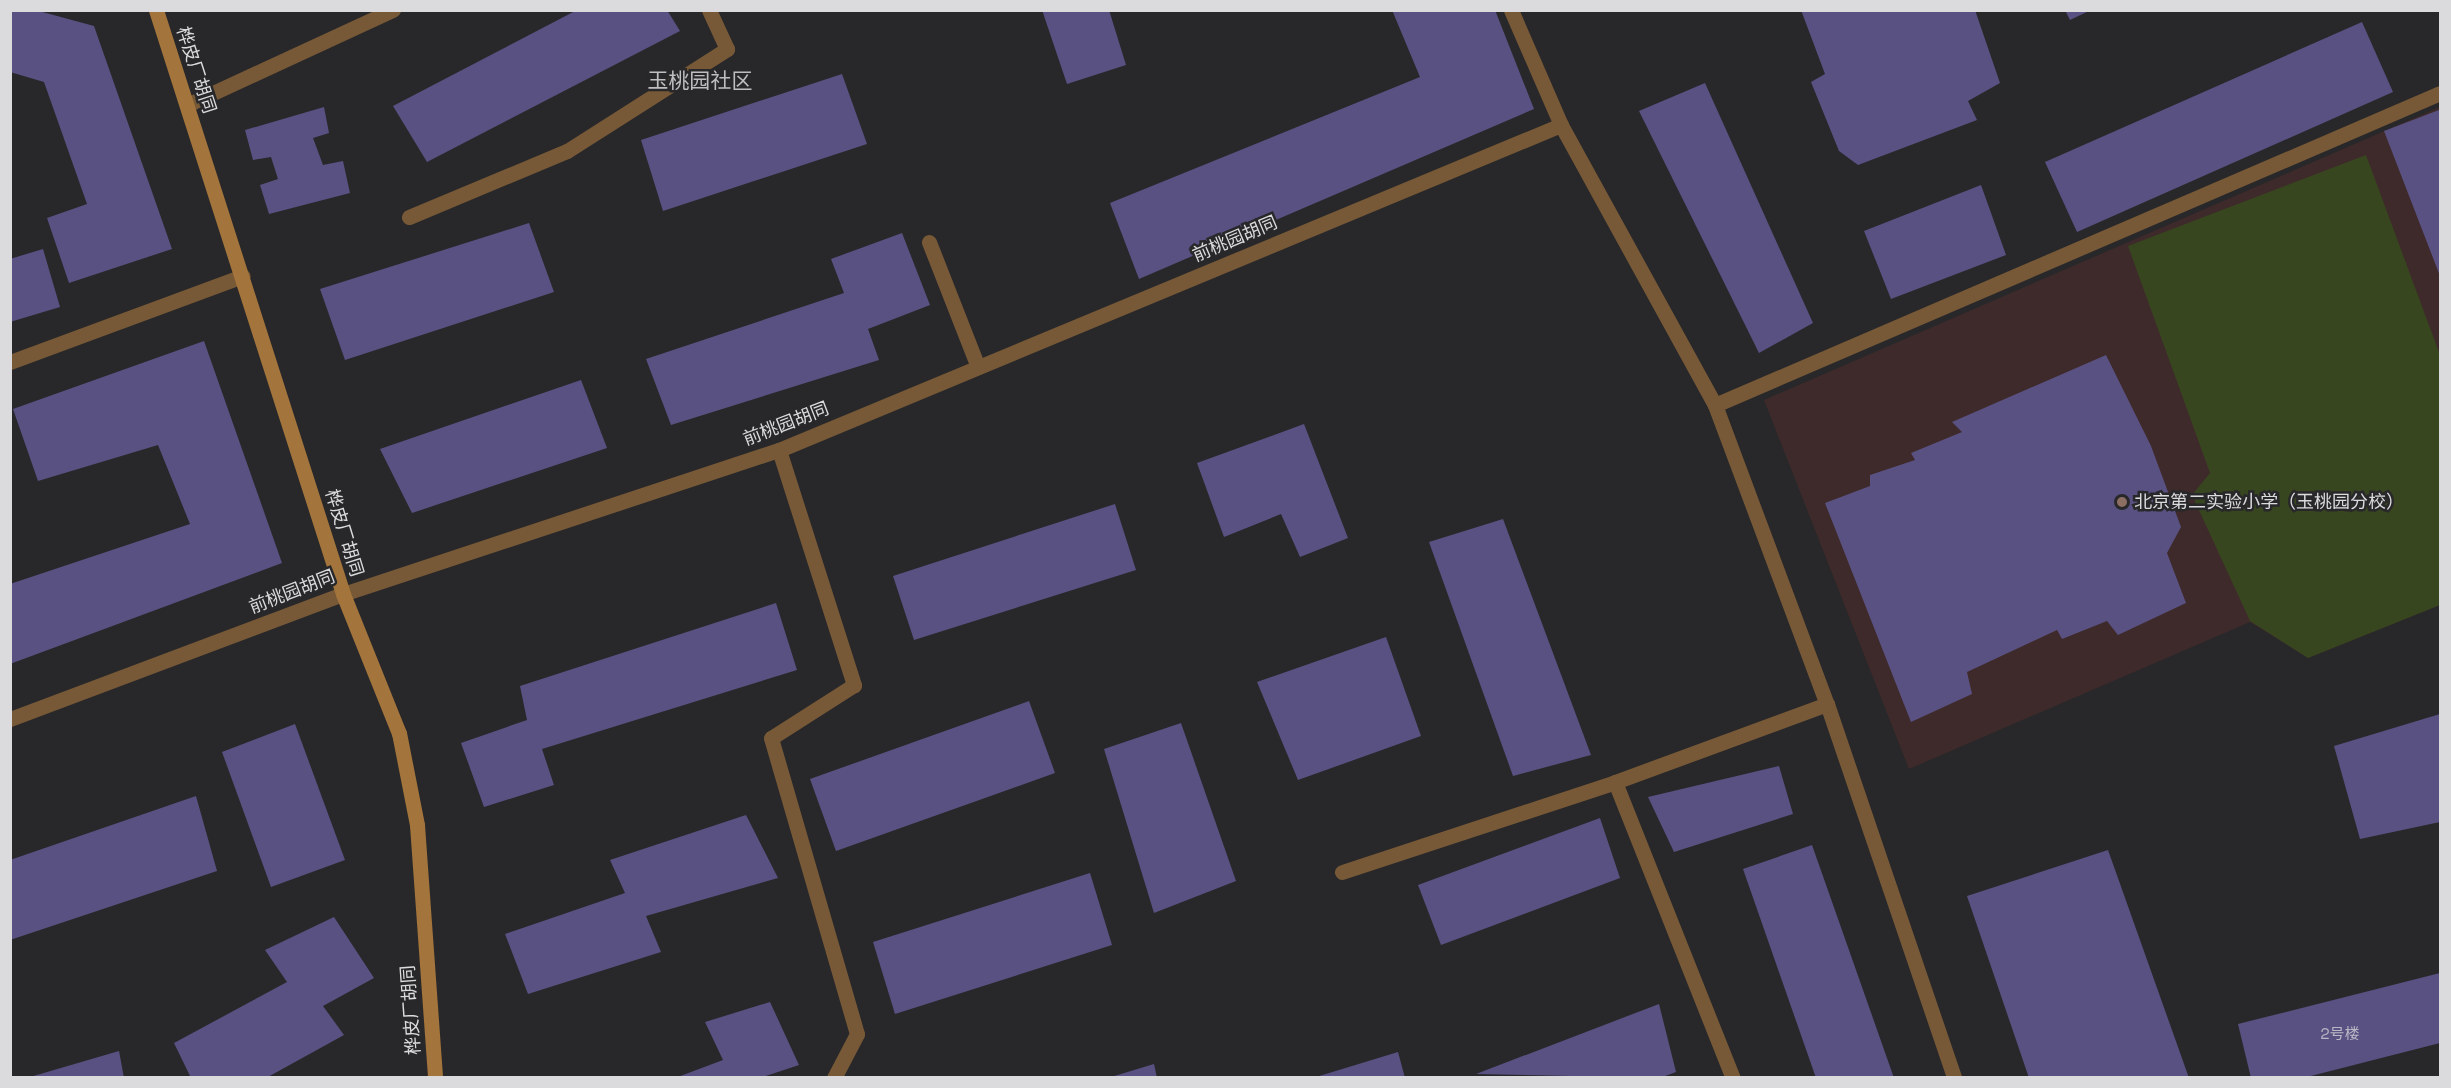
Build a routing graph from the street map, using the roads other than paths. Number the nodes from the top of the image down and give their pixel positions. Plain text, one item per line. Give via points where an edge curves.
1 (156, 10) edge
2 (393, 10) edge
3 (709, 10) edge
4 (1511, 10) edge
5 (2440, 93) edge
6 (187, 105) junction
7 (1561, 125) junction
8 (409, 217) dead end
9 (929, 242) dead end
10 (243, 276) junction
11 (10, 362) edge
12 (978, 367) junction
13 (1715, 405) junction
14 (779, 450) junction
15 (343, 594) junction
16 (1827, 704) junction
17 (10, 719) edge
18 (1615, 782) junction
19 (1342, 872) dead end
20 (435, 1077) edge
21 (834, 1077) edge
22 (1733, 1077) edge
23 (1954, 1077) edge

1 - 6 street, 桦皮厂胡同
2 - 6 street
3 - 8 street via 727,49 567,151
4 - 7 street
5 - 13 street
6 - 10 street, 桦皮厂胡同
7 - 12 street, 前桃园胡同
7 - 13 street
9 - 12 street
10 - 11 street
10 - 15 street, 桦皮厂胡同
12 - 14 street, 前桃园胡同
13 - 16 street
14 - 15 street, 前桃园胡同
14 - 21 street via 854,685 771,738 857,1034
15 - 17 street, 前桃园胡同
15 - 20 street, 桦皮厂胡同 via 399,733 417,825
16 - 18 street
16 - 23 street
18 - 19 street
18 - 22 street

